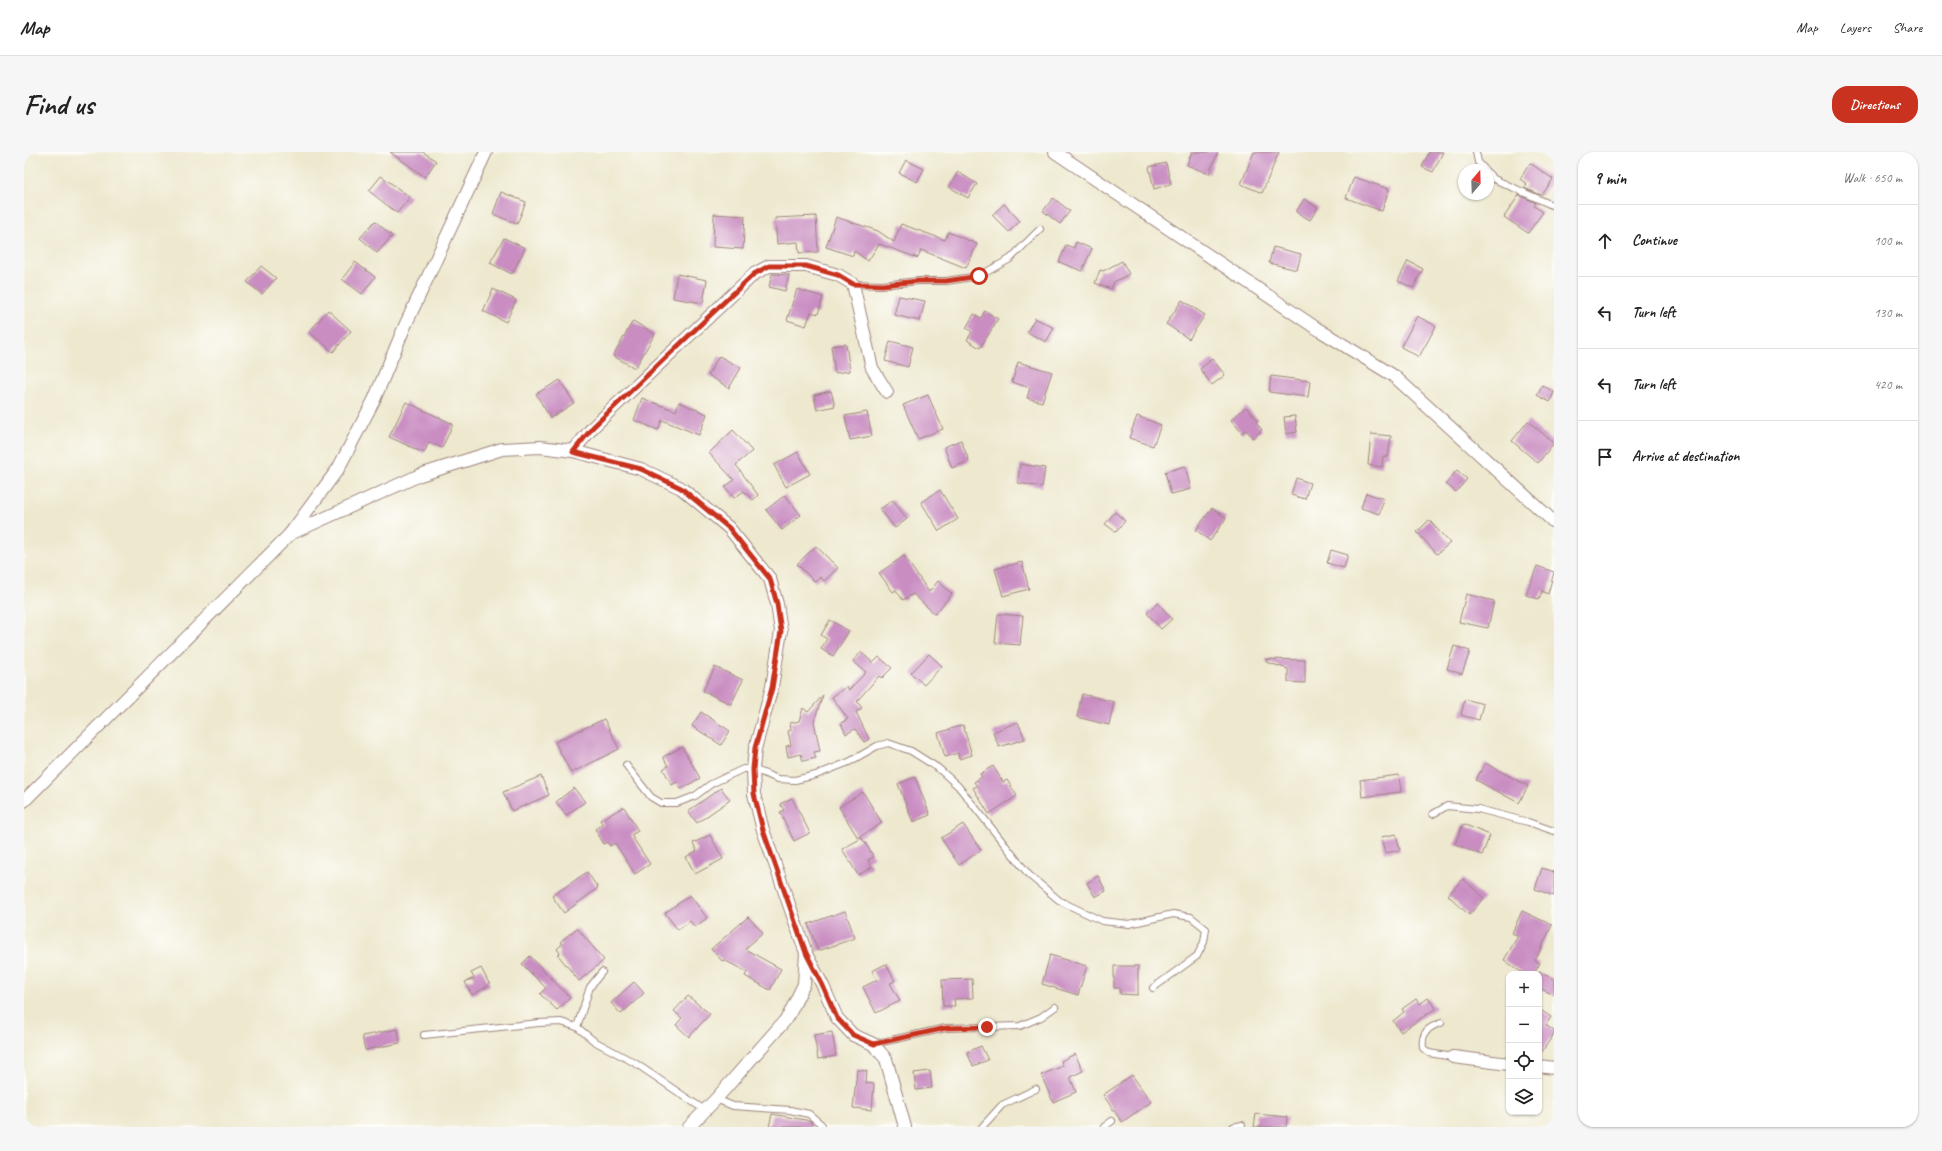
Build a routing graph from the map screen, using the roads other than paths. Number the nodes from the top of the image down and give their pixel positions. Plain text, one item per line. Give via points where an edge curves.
1 (486, 152) edge
2 (1055, 152) edge
3 (1476, 152) edge
4 (1480, 164) edge
5 (1494, 177) edge
6 (1554, 206) edge
7 (1040, 228) dead end
8 (853, 284) junction
9 (887, 392) dead end
10 (573, 452) junction
11 (1554, 522) edge
12 (290, 534) junction
13 (626, 765) dead end
14 (753, 769) junction
15 (24, 801) edge
16 (1433, 814) dead end
17 (1554, 832) edge
18 (806, 953) junction
19 (602, 972) dead end
20 (1153, 988) dead end
21 (1055, 1007) dead end
22 (1441, 1023) dead end
23 (577, 1027) junction
24 (424, 1035) dead end
25 (874, 1044) junction
26 (1453, 1057) joint
27 (1506, 1064) edge
28 (1542, 1066) edge
29 (1554, 1068) edge
30 (1036, 1089) dead end
31 (716, 1099) junction
32 (706, 1111) junction
33 (1112, 1121) dead end
34 (1242, 1125) dead end
35 (689, 1127) edge
36 (822, 1127) edge
37 (905, 1127) edge
38 (982, 1127) edge
39 (1104, 1127) edge
40 (1233, 1127) edge

1 - 12 street via 374,400 338,469
2 - 11 street via 1316,328 1394,376
3 - 4 lane
5 - 6 lane
7 - 8 lane via 1010,259 979,276 946,281
8 - 9 street via 872,368
8 - 10 street via 838,275 806,266 769,266 754,274 593,427
10 - 12 street via 540,447 502,449 420,475
10 - 14 street via 641,469 681,488 729,528 770,579 781,631 772,688 755,748
12 - 15 street
13 - 14 lane via 651,797 661,803 677,804 734,772
14 - 18 street via 754,794 763,830
14 - 20 lane via 778,779 795,780 849,762 877,746 888,743 912,751 938,768 958,786 1029,875 1060,901 1102,921 1129,924 1173,914 1191,917 1206,929 1204,942 1197,956
16 - 17 lane via 1447,806 1478,809 1528,822
18 - 25 street via 837,1018 853,1035
18 - 31 street via 804,984 788,1018
19 - 23 lane via 590,987
21 - 25 lane via 1041,1017 1020,1026 946,1028
22 - 26 lane via 1425,1031 1422,1039 1423,1048 1429,1053
23 - 24 lane via 561,1022 539,1023
23 - 32 lane via 594,1041 635,1063
25 - 37 street via 886,1059
26 - 27 street
28 - 29 street
30 - 38 lane via 1002,1105
31 - 32 street
31 - 36 lane via 733,1106 809,1114
32 - 35 street
33 - 39 lane
34 - 40 lane

